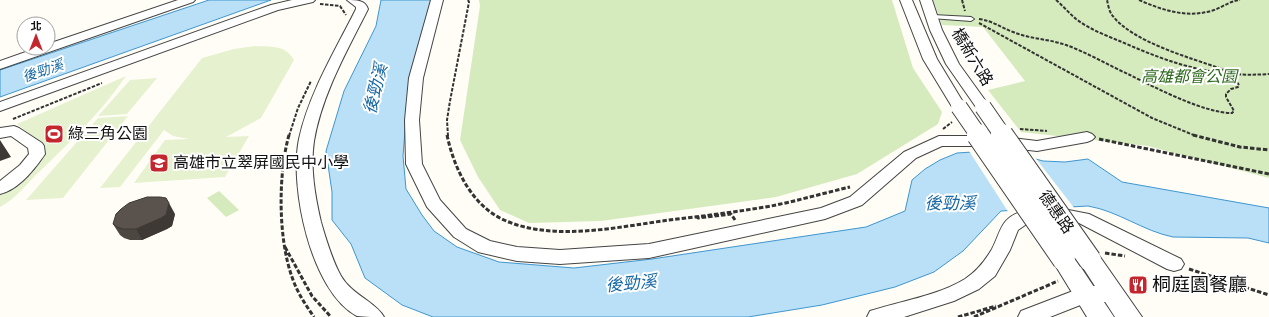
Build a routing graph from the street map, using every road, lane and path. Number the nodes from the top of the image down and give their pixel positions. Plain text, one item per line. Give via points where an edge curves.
1 (189, 0) edge
2 (353, 0) edge
3 (437, 0) edge
4 (468, 0) edge
5 (906, 0) edge
6 (926, 0) edge
7 (962, 0) edge
8 (1056, 0) edge
9 (1107, 0) edge
10 (1139, 0) edge
11 (1240, 0) edge
12 (313, 2) edge
13 (933, 17) junction
14 (971, 19) junction
15 (343, 21) dead end
16 (0, 65) edge
17 (144, 66) dead end
18 (1269, 74) edge
19 (1232, 75) junction
20 (312, 79) dead end
21 (75, 80) junction
22 (107, 81) dead end
23 (0, 106) edge
24 (984, 107) joint
25 (956, 114) junction
26 (5, 128) edge
27 (942, 130) dead end
28 (1087, 137) joint
29 (1269, 150) edge
30 (1269, 174) edge
31 (852, 186) dead end
32 (0, 189) edge
33 (284, 245) junction
34 (1174, 264) dead end
35 (1078, 272) junction
36 (1113, 294) junction
37 (1008, 302) junction
38 (314, 317) edge
39 (331, 317) edge
40 (374, 317) edge
41 (877, 317) edge
42 (958, 317) edge
43 (974, 317) edge
44 (1028, 317) edge
45 (1101, 317) edge
46 (1129, 317) edge

1 - 16 street
2 - 40 street via 361,5 362,9 330,74 310,126 305,163 307,202 317,239 332,278 355,303
3 - 28 street via 416,78 412,120 414,164 433,203 460,233 485,247 517,254 560,257 649,251 825,213 856,201 910,155 939,140 993,141 1037,146
4 - 31 path via 447,114 448,133 452,157 477,201 504,220 550,230 637,225 785,203
5 - 25 street
6 - 13 street, 橋新六路
7 - 14 path
8 - 19 path via 1075,18 1148,54 1185,68
9 - 19 path via 1111,14 1117,21 1144,39
10 - 11 path via 1167,10 1204,14 1231,1
12 - 15 path via 340,6 346,14
12 - 21 street via 275,8
13 - 14 lane
13 - 24 street, 橋新六路 via 936,30 953,64
14 - 19 path via 991,21 1013,32 1066,45 1167,94 1223,113 1234,111 1226,97 1231,89 1239,85
14 - 29 path via 1171,127 1214,140
17 - 21 street via 138,62 100,76
18 - 19 path
20 - 33 path via 291,126 283,158
21 - 23 street
22 - 26 path
24 - 35 street, 德惠路, bridge
25 - 27 path
25 - 35 street, 德惠路, bridge
26 - 32 street via 36,146 37,154 26,169
28 - 30 path
33 - 38 path via 296,291
33 - 39 path via 312,296
34 - 41 street via 1083,218 1053,213 1028,215 1019,219 1010,228 1001,250 988,271 972,284 946,296
35 - 36 street, 德惠路
35 - 36 street
35 - 37 path
35 - 44 street
35 - 45 street, 德惠路
36 - 46 street, 德惠路
37 - 42 path
37 - 43 path

